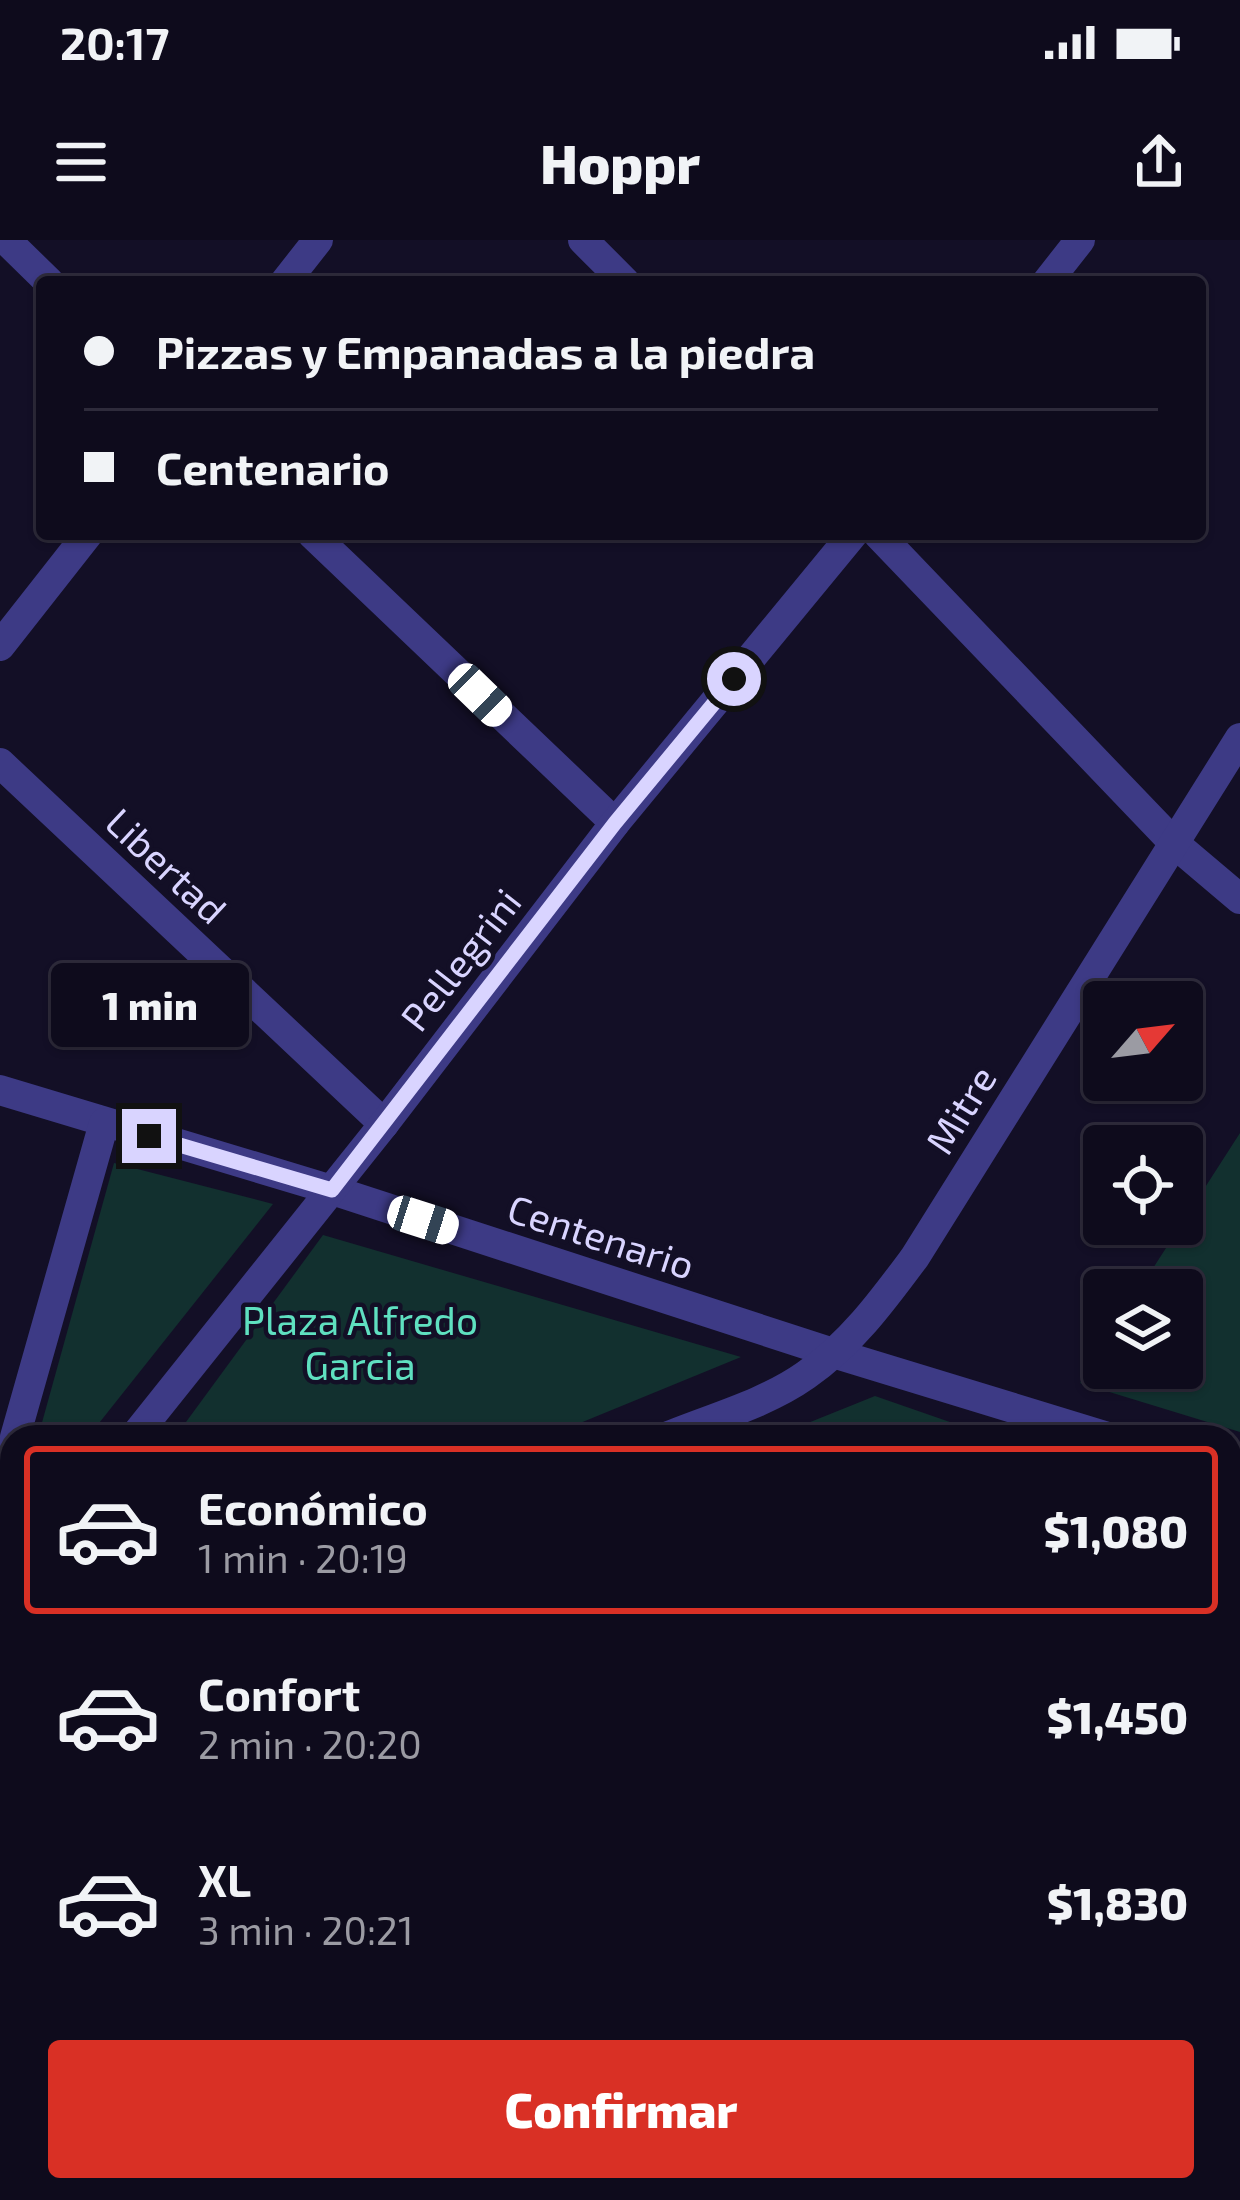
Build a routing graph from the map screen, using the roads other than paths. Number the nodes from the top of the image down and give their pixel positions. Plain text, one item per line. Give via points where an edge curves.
1 (6, 240) edge
2 (318, 240) edge
3 (583, 240) edge
4 (1080, 240) edge
5 (43, 276) edge
6 (290, 276) edge
7 (619, 276) edge
8 (1053, 276) edge
9 (83, 540) edge
10 (318, 540) edge
11 (848, 540) edge
12 (884, 540) edge
13 (0, 646) edge
14 (1240, 738) edge
15 (0, 764) edge
16 (615, 823) junction
17 (1174, 844) junction
18 (1240, 899) edge
19 (0, 1090) edge
20 (104, 1123) junction
21 (384, 1124) junction
22 (332, 1190) junction
23 (833, 1353) junction
24 (18, 1425) edge
25 (144, 1425) edge
26 (696, 1425) edge
27 (1043, 1425) edge

1 - 5 street
2 - 6 street
3 - 7 street
4 - 8 street
9 - 13 street
10 - 16 street
11 - 16 street, Pellegrini
12 - 17 street
14 - 17 street, Mitre
15 - 21 street, Libertad
16 - 21 street, Pellegrini
17 - 18 street
17 - 23 street, Mitre via 915,1257
19 - 20 street, Centenario
20 - 22 street, Centenario
20 - 24 street
21 - 22 street, Pellegrini
22 - 23 street, Centenario
22 - 25 street, Pellegrini
23 - 26 street, Mitre via 777,1393
23 - 27 street, Centenario

